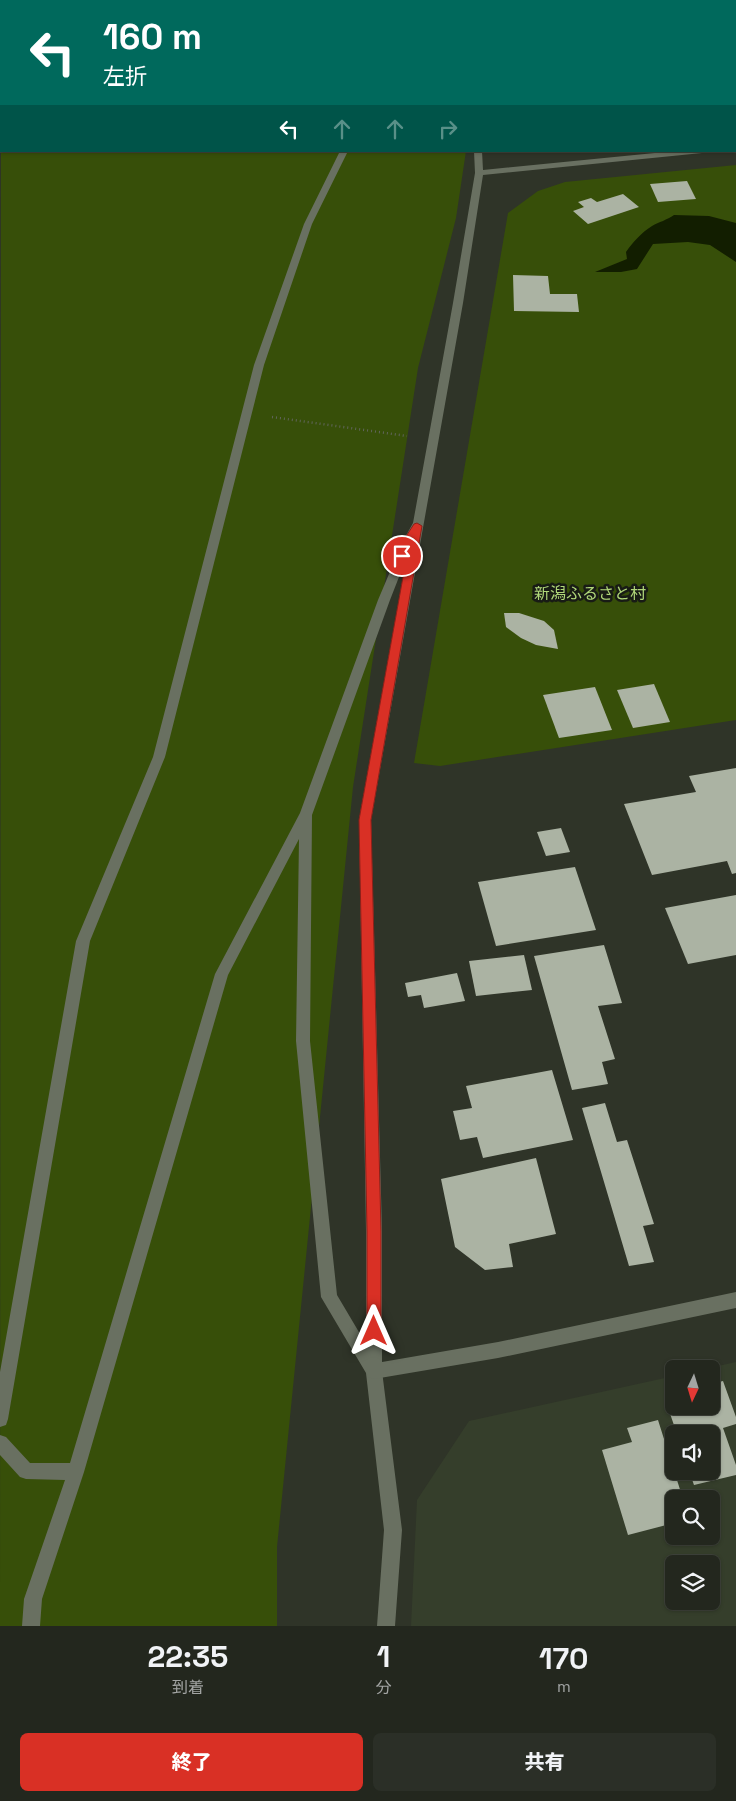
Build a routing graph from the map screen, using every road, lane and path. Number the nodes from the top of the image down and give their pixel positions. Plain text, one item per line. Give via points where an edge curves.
1 (344, 152) edge
2 (478, 152) edge
3 (692, 152) edge
4 (479, 173) junction
5 (247, 414) junction
6 (434, 440) junction
7 (417, 526) junction
8 (306, 814) junction
9 (736, 1300) edge
10 (374, 1371) junction
11 (0, 1419) edge
12 (0, 1443) edge
13 (76, 1472) junction
14 (31, 1626) edge
15 (386, 1626) edge

1 - 5 street via 308,224 259,365
2 - 4 street
3 - 4 street
4 - 6 street
5 - 6 path
5 - 11 street via 159,757 83,941
6 - 7 street
7 - 8 street via 384,600
7 - 10 street via 365,820
8 - 10 street via 303,1041 329,1297
8 - 13 street via 222,974
9 - 10 street via 498,1350
10 - 15 street via 393,1530
12 - 13 street via 26,1471
13 - 14 street via 33,1600

